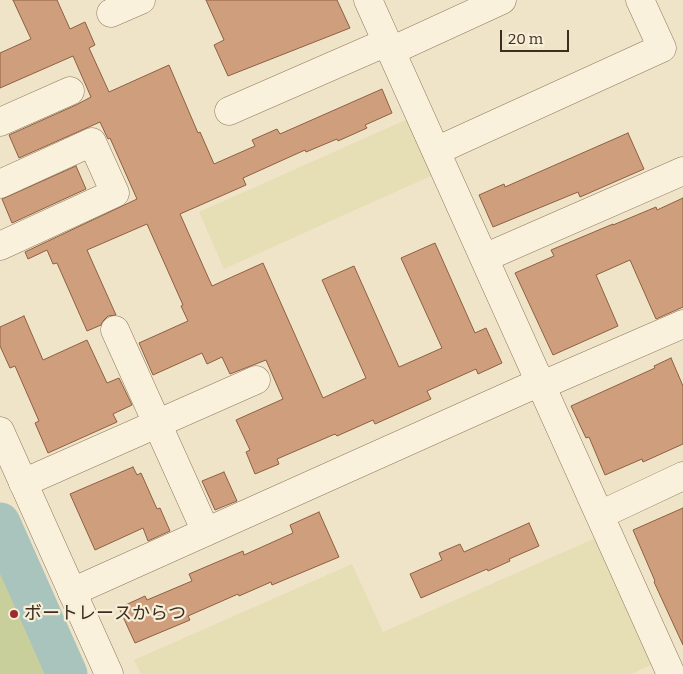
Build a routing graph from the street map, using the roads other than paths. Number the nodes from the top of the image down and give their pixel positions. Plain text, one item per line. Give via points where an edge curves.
1 (141, 0) edge
2 (368, 0) edge
3 (502, 0) edge
4 (640, 0) edge
5 (111, 13) dead end
6 (389, 46) junction
7 (70, 91) dead end
8 (229, 111) dead end
9 (0, 122) edge
10 (436, 151) junction
11 (683, 171) edge
12 (0, 184) edge
13 (0, 246) edge
14 (484, 258) junction
15 (683, 324) edge
16 (115, 330) dead end
17 (256, 380) dead end
18 (540, 382) junction
19 (157, 424) junction
20 (0, 431) edge
21 (683, 476) edge
22 (23, 483) junction
23 (600, 515) junction
24 (206, 532) junction
25 (72, 592) junction
26 (109, 674) edge
27 (671, 674) edge

1 - 5 street
2 - 6 street
3 - 6 street
4 - 10 street via 662,48
6 - 8 street
6 - 10 street
7 - 9 street
10 - 14 street
11 - 14 street
12 - 13 street via 92,142 115,193
14 - 18 street
15 - 18 street via 554,380
16 - 19 street
17 - 19 street
18 - 23 street
18 - 24 street
19 - 22 street
19 - 24 street
20 - 22 street
21 - 23 street
22 - 25 street
23 - 27 street
24 - 25 street
25 - 26 street

